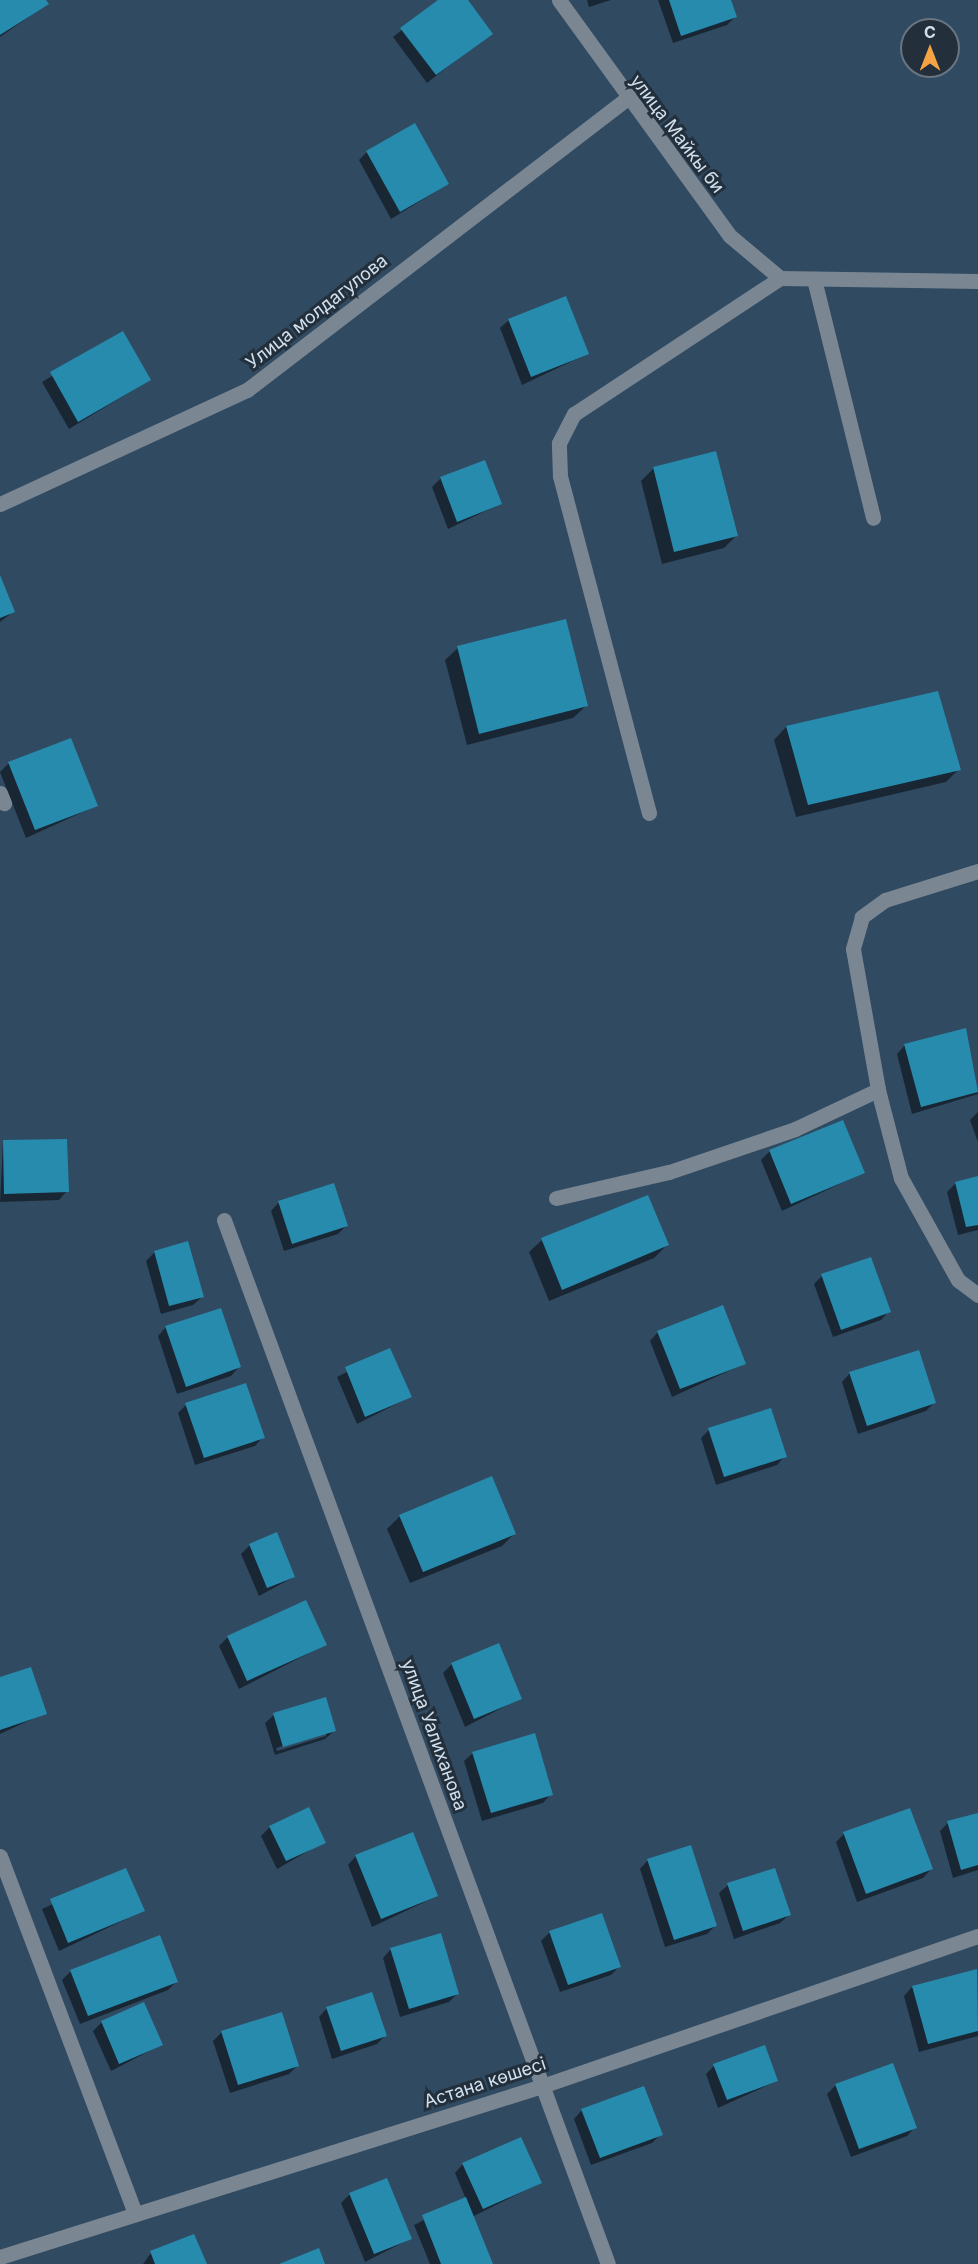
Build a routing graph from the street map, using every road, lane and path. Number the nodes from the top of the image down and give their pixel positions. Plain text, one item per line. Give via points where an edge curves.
1 (559, 0) edge
2 (626, 99) junction
3 (780, 278) junction
4 (814, 279) junction
5 (978, 281) edge
6 (0, 504) edge
7 (873, 518) dead end
8 (649, 813) dead end
9 (978, 871) edge
10 (878, 1090) junction
11 (556, 1198) dead end
12 (224, 1220) dead end
13 (978, 1295) edge
14 (0, 1856) edge
15 (978, 1936) edge
16 (542, 2086) junction
17 (135, 2214) junction
18 (0, 2257) edge
19 (608, 2264) edge

1 - 2 street, улица Майкы би
2 - 3 street, улица Майкы би via 730,236
2 - 6 street, Улица молдагулова via 247,390
3 - 4 street
3 - 8 street via 574,414 559,443 560,476
4 - 5 street
4 - 7 street
9 - 10 street via 885,900 862,917 853,949
10 - 11 street via 795,1129 669,1172
10 - 13 street via 901,1178 958,1280
12 - 16 street, улица Уалиханова
14 - 17 street
15 - 16 street, Астана көшесі
16 - 17 street, Астана көшесі
16 - 19 street, улица Уалиханова
17 - 18 street, Астана көшесі

